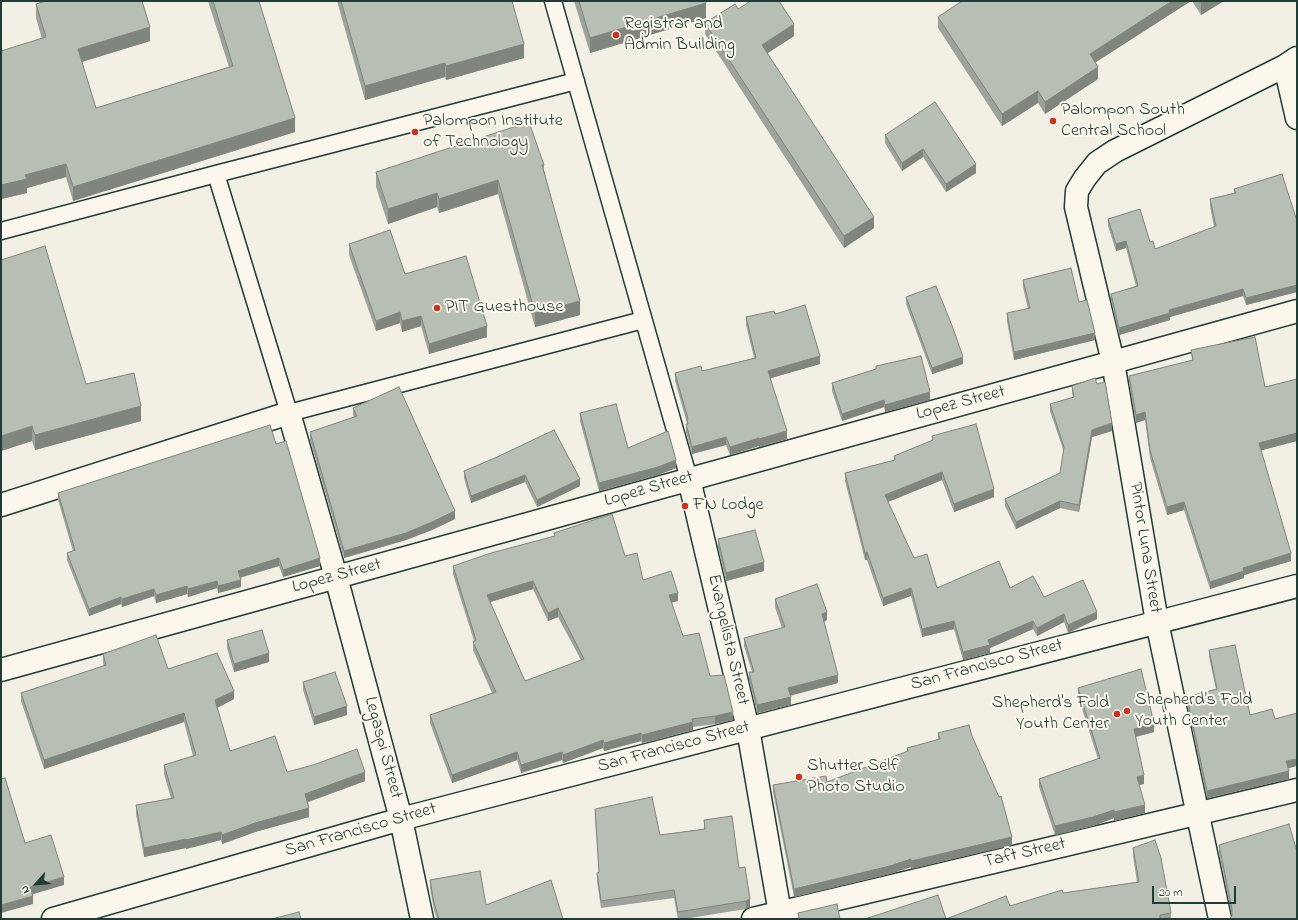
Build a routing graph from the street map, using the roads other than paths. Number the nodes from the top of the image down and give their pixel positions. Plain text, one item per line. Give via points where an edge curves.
1 (553, 1) edge
2 (1291, 62) edge
3 (576, 81) junction
4 (1297, 118) edge
5 (216, 174) junction
6 (1, 231) edge
7 (1297, 311) edge
8 (643, 320) junction
9 (1113, 362) junction
10 (289, 414) junction
11 (689, 479) junction
12 (1, 505) edge
13 (336, 577) junction
14 (1297, 586) edge
15 (1156, 622) junction
16 (1, 670) edge
17 (748, 729) junction
18 (1297, 790) edge
19 (1197, 814) junction
20 (400, 819) junction
21 (780, 916) edge
22 (53, 919) edge
23 (422, 919) edge
24 (753, 919) edge
25 (1220, 919) edge

1 - 3 lane
2 - 4 street
2 - 9 street, Pintor Luna Street via 1115,150 1097,163 1085,178 1078,191 1076,207
3 - 5 lane
3 - 8 lane
5 - 6 lane
5 - 10 lane
7 - 9 street, Lopez Street
8 - 10 lane
8 - 11 lane
9 - 11 street, Lopez Street
9 - 15 street, Pintor Luna Street
10 - 12 street
10 - 13 street, Legaspi Street
11 - 13 street, Lopez Street
11 - 17 street, Evangelista Street
13 - 16 street, Lopez Street
13 - 20 street, Legaspi Street
14 - 15 street, San Francisco Street
15 - 17 street, San Francisco Street
15 - 19 street, Pintor Luna Street
17 - 20 street, San Francisco Street
17 - 21 street, Evangelista Street
18 - 19 street, Taft Street
19 - 21 street, Taft Street
19 - 25 street, Pintor Luna Street
20 - 22 street, San Francisco Street
20 - 23 street, Legaspi Street
21 - 24 street, Taft Street

